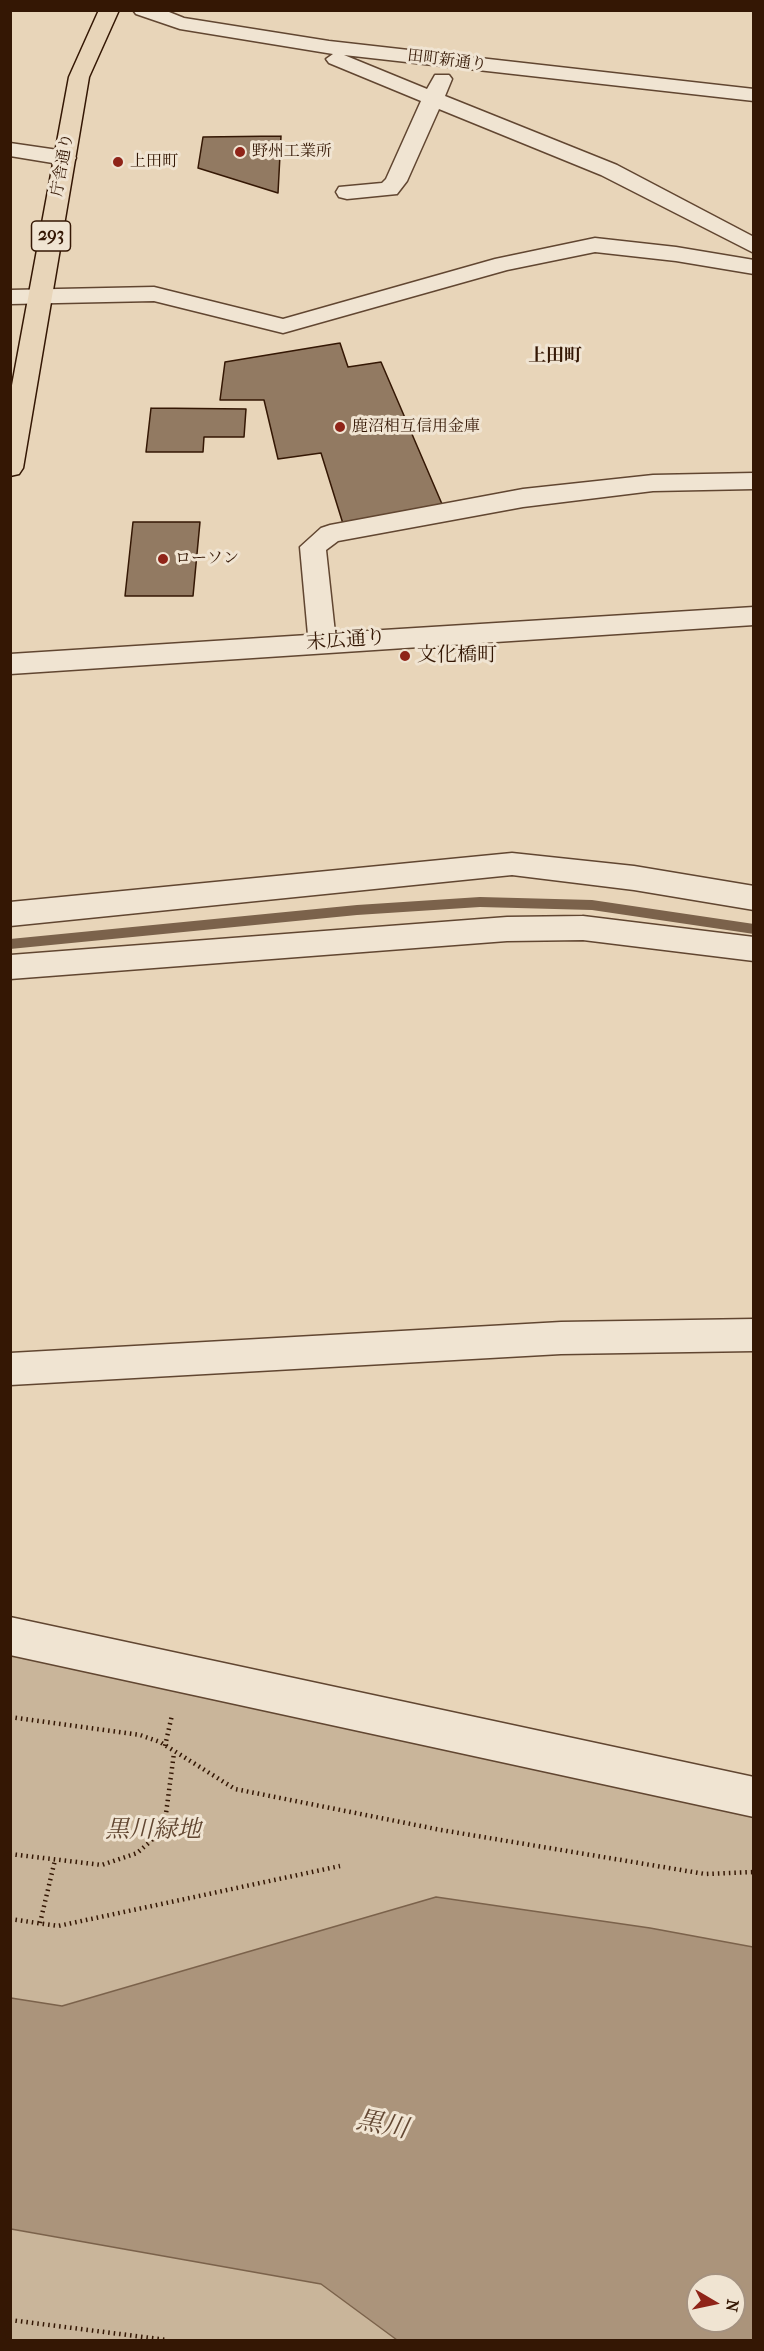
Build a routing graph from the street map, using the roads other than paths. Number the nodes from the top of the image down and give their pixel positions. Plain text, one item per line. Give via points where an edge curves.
1 (109, 10) edge
2 (143, 10) edge
3 (329, 47) junction
4 (450, 61) junction
5 (753, 95) edge
6 (434, 98) junction
7 (10, 149) edge
8 (65, 158) junction
9 (347, 192) dead end
10 (753, 246) edge
11 (753, 267) edge
12 (41, 296) junction
13 (10, 297) edge
14 (10, 468) edge
15 (753, 481) edge
16 (753, 616) edge
17 (322, 643) junction
18 (10, 664) edge
19 (753, 898) edge
20 (10, 914) edge
21 (753, 949) edge
22 (10, 966) edge
23 (753, 1335) edge
24 (10, 1369) edge
25 (10, 1636) edge
26 (753, 1797) edge

1 - 8 highway, 庁舎通り / 293 via 79,77
2 - 3 street, 田町新通り via 180,23
3 - 4 street, 田町新通り
3 - 6 street via 338,61
4 - 5 street, 田町新通り
4 - 6 street
6 - 9 street via 396,182 389,189
6 - 10 street via 609,170
7 - 8 street
8 - 12 highway, 庁舎通り / 293
11 - 12 street via 595,245 503,264 283,326 154,294
12 - 13 street
12 - 14 highway, 庁舎通り / 293
15 - 17 street via 653,483 523,498 330,534 313,547
16 - 17 street, 末広通り
17 - 18 street, 末広通り
19 - 20 street via 634,878 512,864
21 - 22 street via 583,928 507,928
23 - 24 street via 561,1338
25 - 26 street

